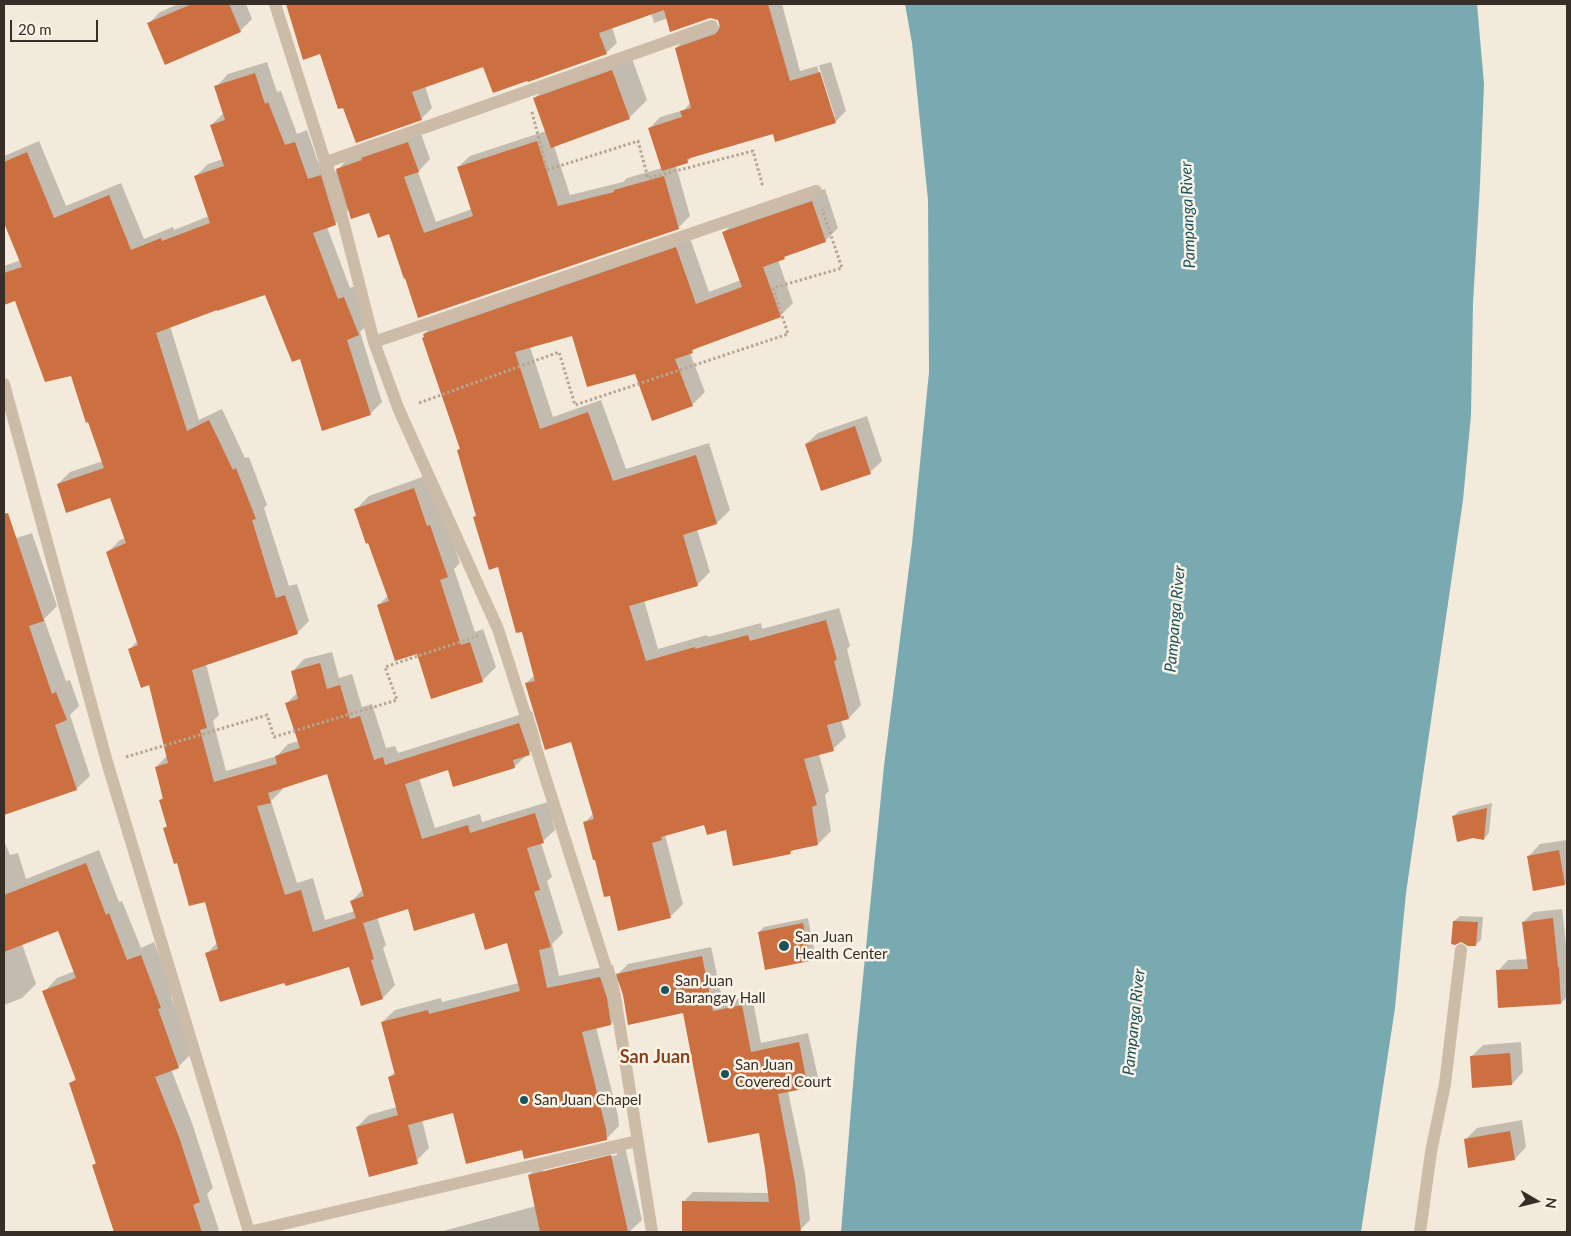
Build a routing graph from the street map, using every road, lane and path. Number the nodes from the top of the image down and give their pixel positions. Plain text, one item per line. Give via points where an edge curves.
1 (275, 4) edge
2 (712, 26) dead end
3 (527, 91) junction
4 (324, 163) junction
5 (816, 191) joint
6 (769, 206) junction
7 (374, 342) junction
8 (4, 384) edge
9 (399, 410) junction
10 (498, 629) junction
11 (107, 762) junction
12 (1461, 950) dead end
13 (637, 1142) junction
14 (249, 1232) edge
15 (652, 1232) edge
16 (1420, 1232) edge

1 - 4 street
2 - 3 street
3 - 4 street
3 - 6 path via 547,170 638,141 648,178 753,151
4 - 7 street via 340,209
5 - 6 street
5 - 9 path via 842,268 773,288 788,334 575,405 559,352
6 - 7 street
7 - 9 street
8 - 11 street
9 - 10 street
10 - 11 path via 385,667 397,700 274,737 267,715
10 - 13 street via 614,996
11 - 14 street
12 - 16 street via 1445,1084
13 - 14 street
13 - 15 street

